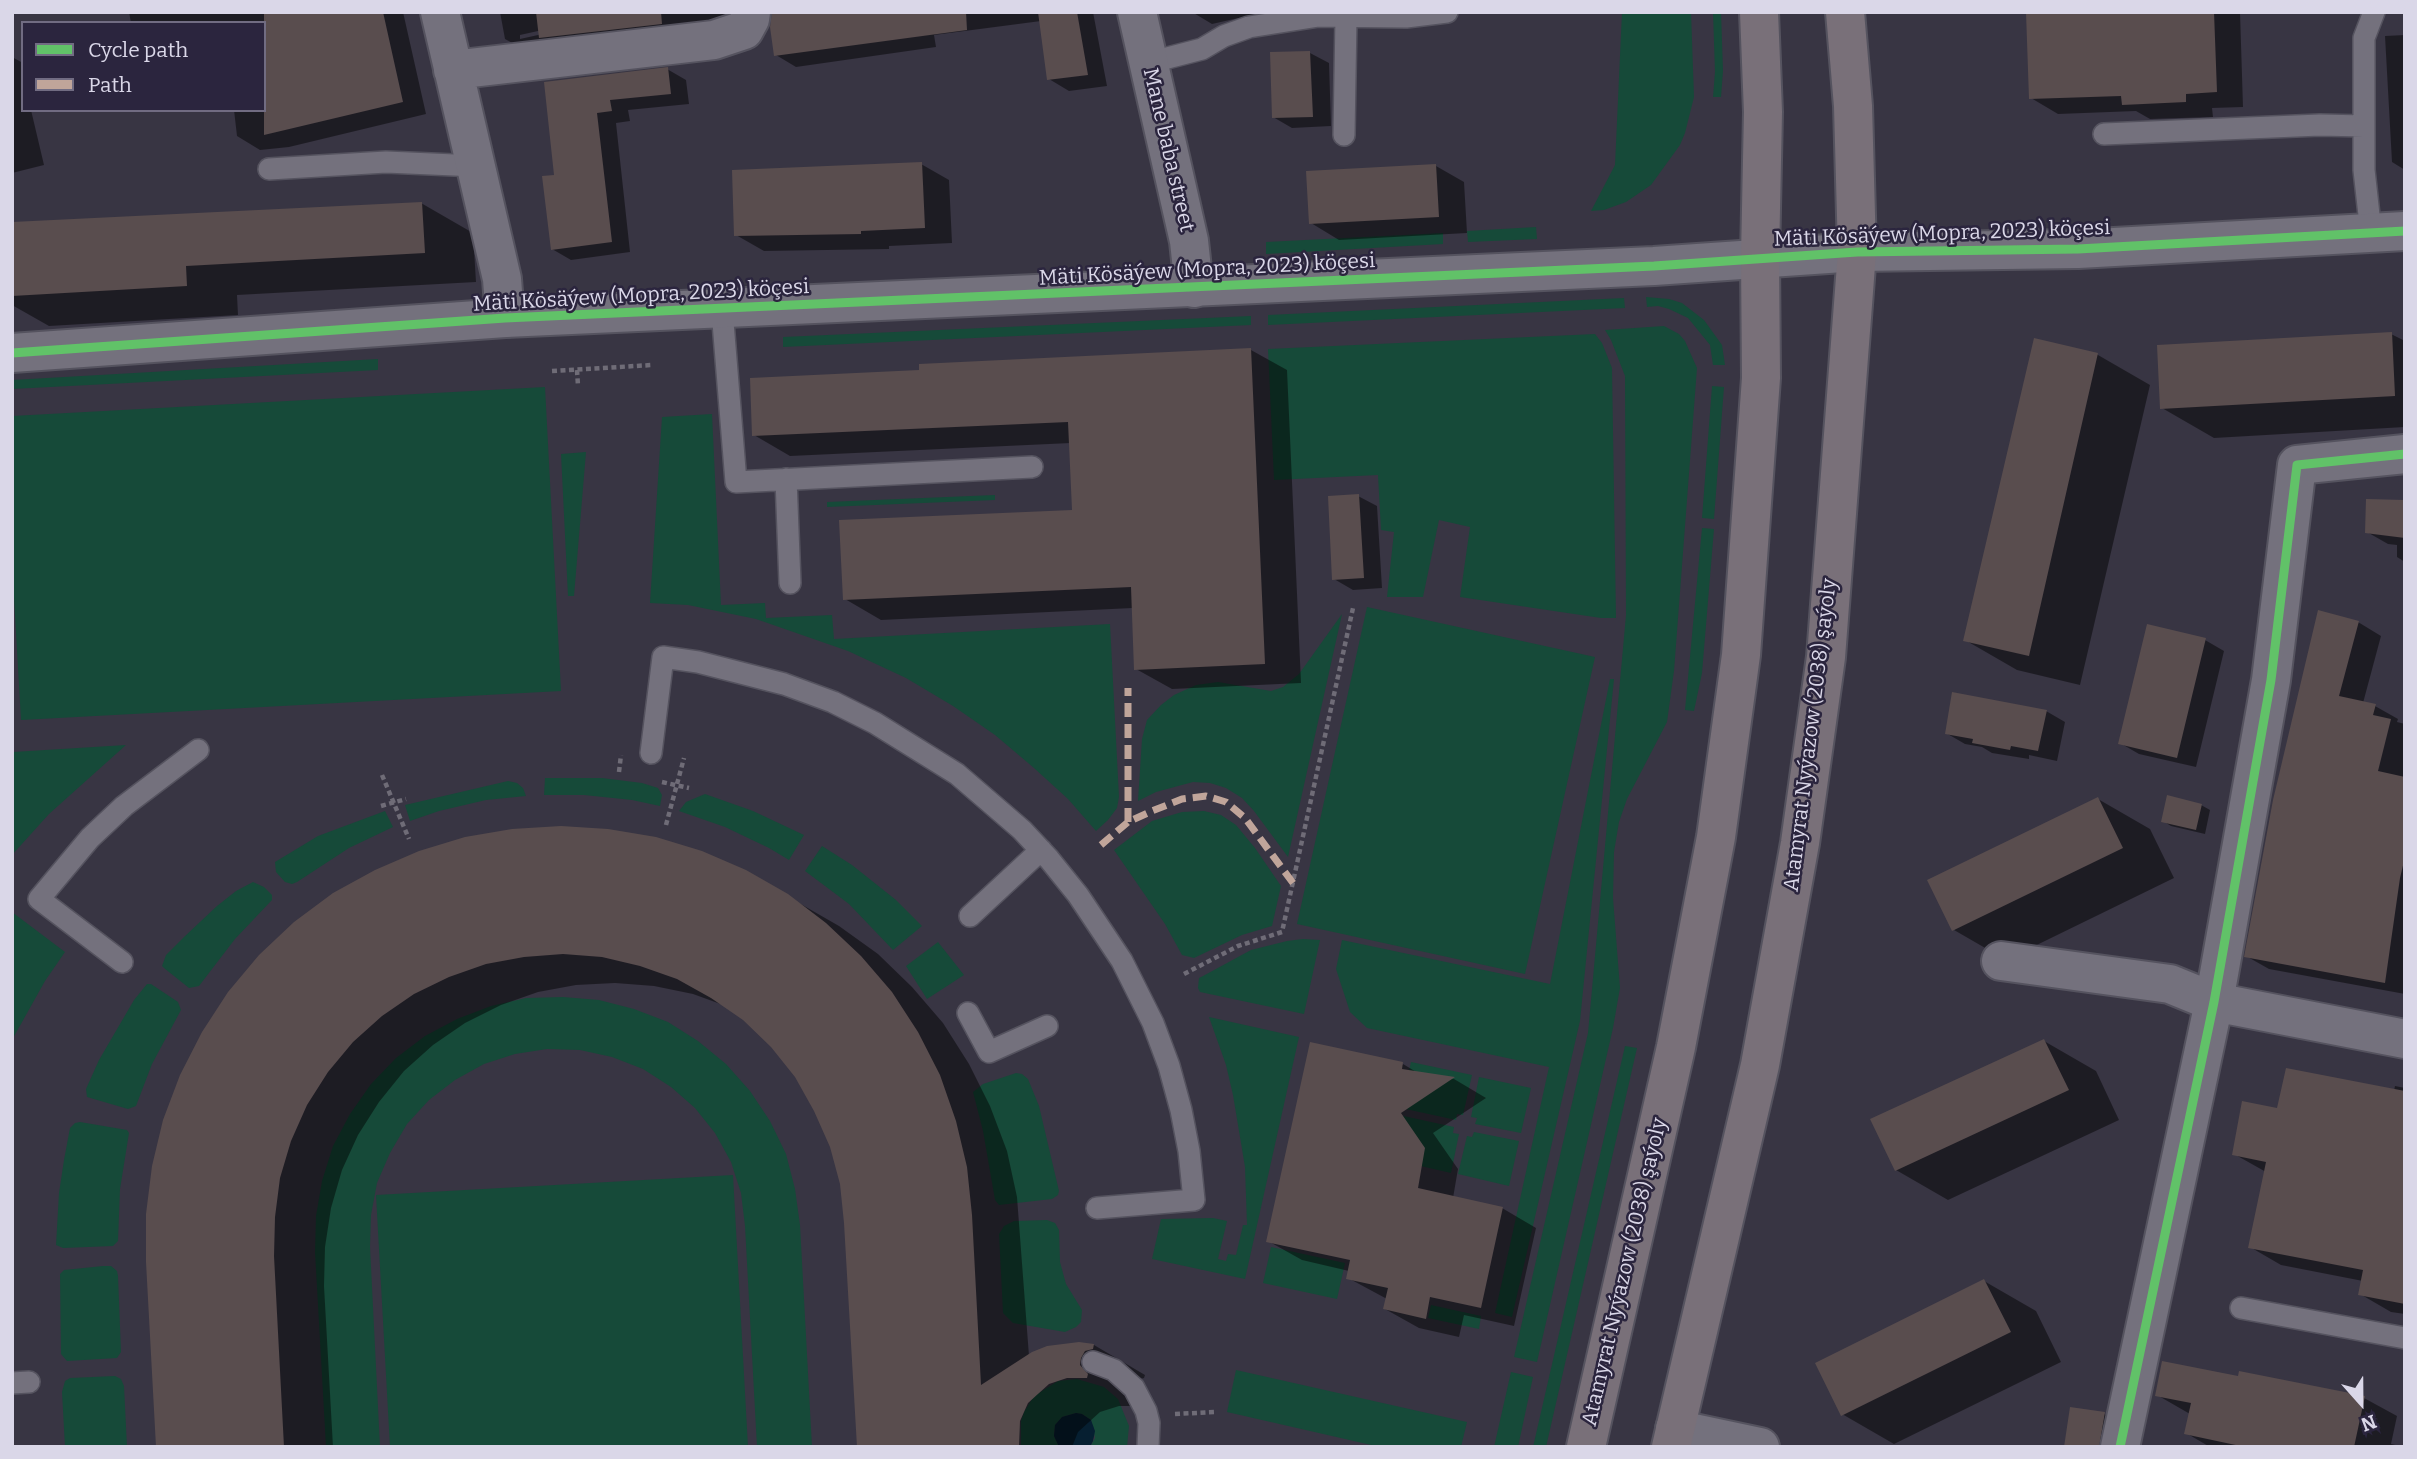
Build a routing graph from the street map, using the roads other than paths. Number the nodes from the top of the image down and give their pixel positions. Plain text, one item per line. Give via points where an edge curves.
1 (440, 12) edge
2 (751, 12) edge
3 (1137, 12) edge
4 (1447, 12) edge
5 (1759, 12) edge
6 (1845, 12) edge
7 (2374, 12) edge
8 (1346, 17) junction
9 (1149, 63) junction
10 (453, 69) junction
11 (2364, 126) junction
12 (2104, 134) dead end
13 (1344, 135) dead end
14 (477, 166) junction
15 (269, 169) dead end
16 (2388, 232) edge
17 (1857, 252) junction
18 (1760, 257) junction
19 (1194, 288) junction
20 (722, 310) junction
21 (505, 318) junction
22 (12, 353) edge
23 (2405, 454) edge
24 (1032, 467) dead end
25 (786, 479) junction
26 (790, 583) dead end
27 (198, 750) dead end
28 (651, 753) dead end
29 (1041, 850) junction
30 (970, 916) dead end
31 (2001, 961) dead end
32 (122, 962) dead end
33 (2214, 1002) junction
34 (968, 1013) dead end
35 (1047, 1026) dead end
36 (2405, 1039) edge
37 (1097, 1208) dead end
38 (2241, 1308) dead end
39 (2405, 1338) edge
40 (1093, 1362) dead end
41 (1673, 1438) edge
42 (1148, 1447) edge
43 (1586, 1447) edge
44 (1760, 1447) edge
45 (2120, 1447) edge

1 - 10 street
2 - 10 street via 744,30 714,40
3 - 9 street, Mane baba street
4 - 8 lane via 1406,18
5 - 18 main road, Atamyrat Nyýazow (2038) şaýoly via 1763,111
6 - 17 main road, Atamyrat Nyýazow (2038) şaýoly
7 - 11 lane via 2364,38
8 - 9 lane via 1319,16 1248,27 1202,49
8 - 13 lane
9 - 19 street, Mane baba street via 1189,241
10 - 14 street
11 - 12 lane
11 - 16 lane via 2364,170
14 - 15 lane via 386,162
14 - 21 street via 502,279
16 - 17 street, Mäti Kösäýew (Mopra, 2023) köçesi via 2078,249
17 - 18 street, Mäti Kösäýew (Mopra, 2023) köçesi
17 - 41 main road, Atamyrat Nyýazow (2038) şaýoly via 1826,657 1800,843 1760,1065
18 - 19 street, Mäti Kösäýew (Mopra, 2023) köçesi
18 - 43 main road, Atamyrat Nyýazow (2038) şaýoly via 1761,378 1755,475 1741,655 1717,824 1676,1047
19 - 20 street, Mäti Kösäýew (Mopra, 2023) köçesi
20 - 21 street, Mäti Kösäýew (Mopra, 2023) köçesi
20 - 25 lane via 736,482
21 - 22 street, Mäti Kösäýew (Mopra, 2023) köçesi
23 - 33 street via 2297,465 2271,680
24 - 25 lane
25 - 26 lane
27 - 32 lane via 124,806 90,838 39,899
28 - 29 lane via 663,657 742,672 834,702 918,748 982,794
29 - 30 lane
29 - 37 lane via 1106,934 1139,993 1169,1066 1189,1151 1194,1200
31 - 33 street via 2170,984
33 - 36 street
33 - 45 street
34 - 35 lane via 989,1052
38 - 39 lane
40 - 42 lane via 1114,1370 1134,1388 1146,1410
41 - 44 street

